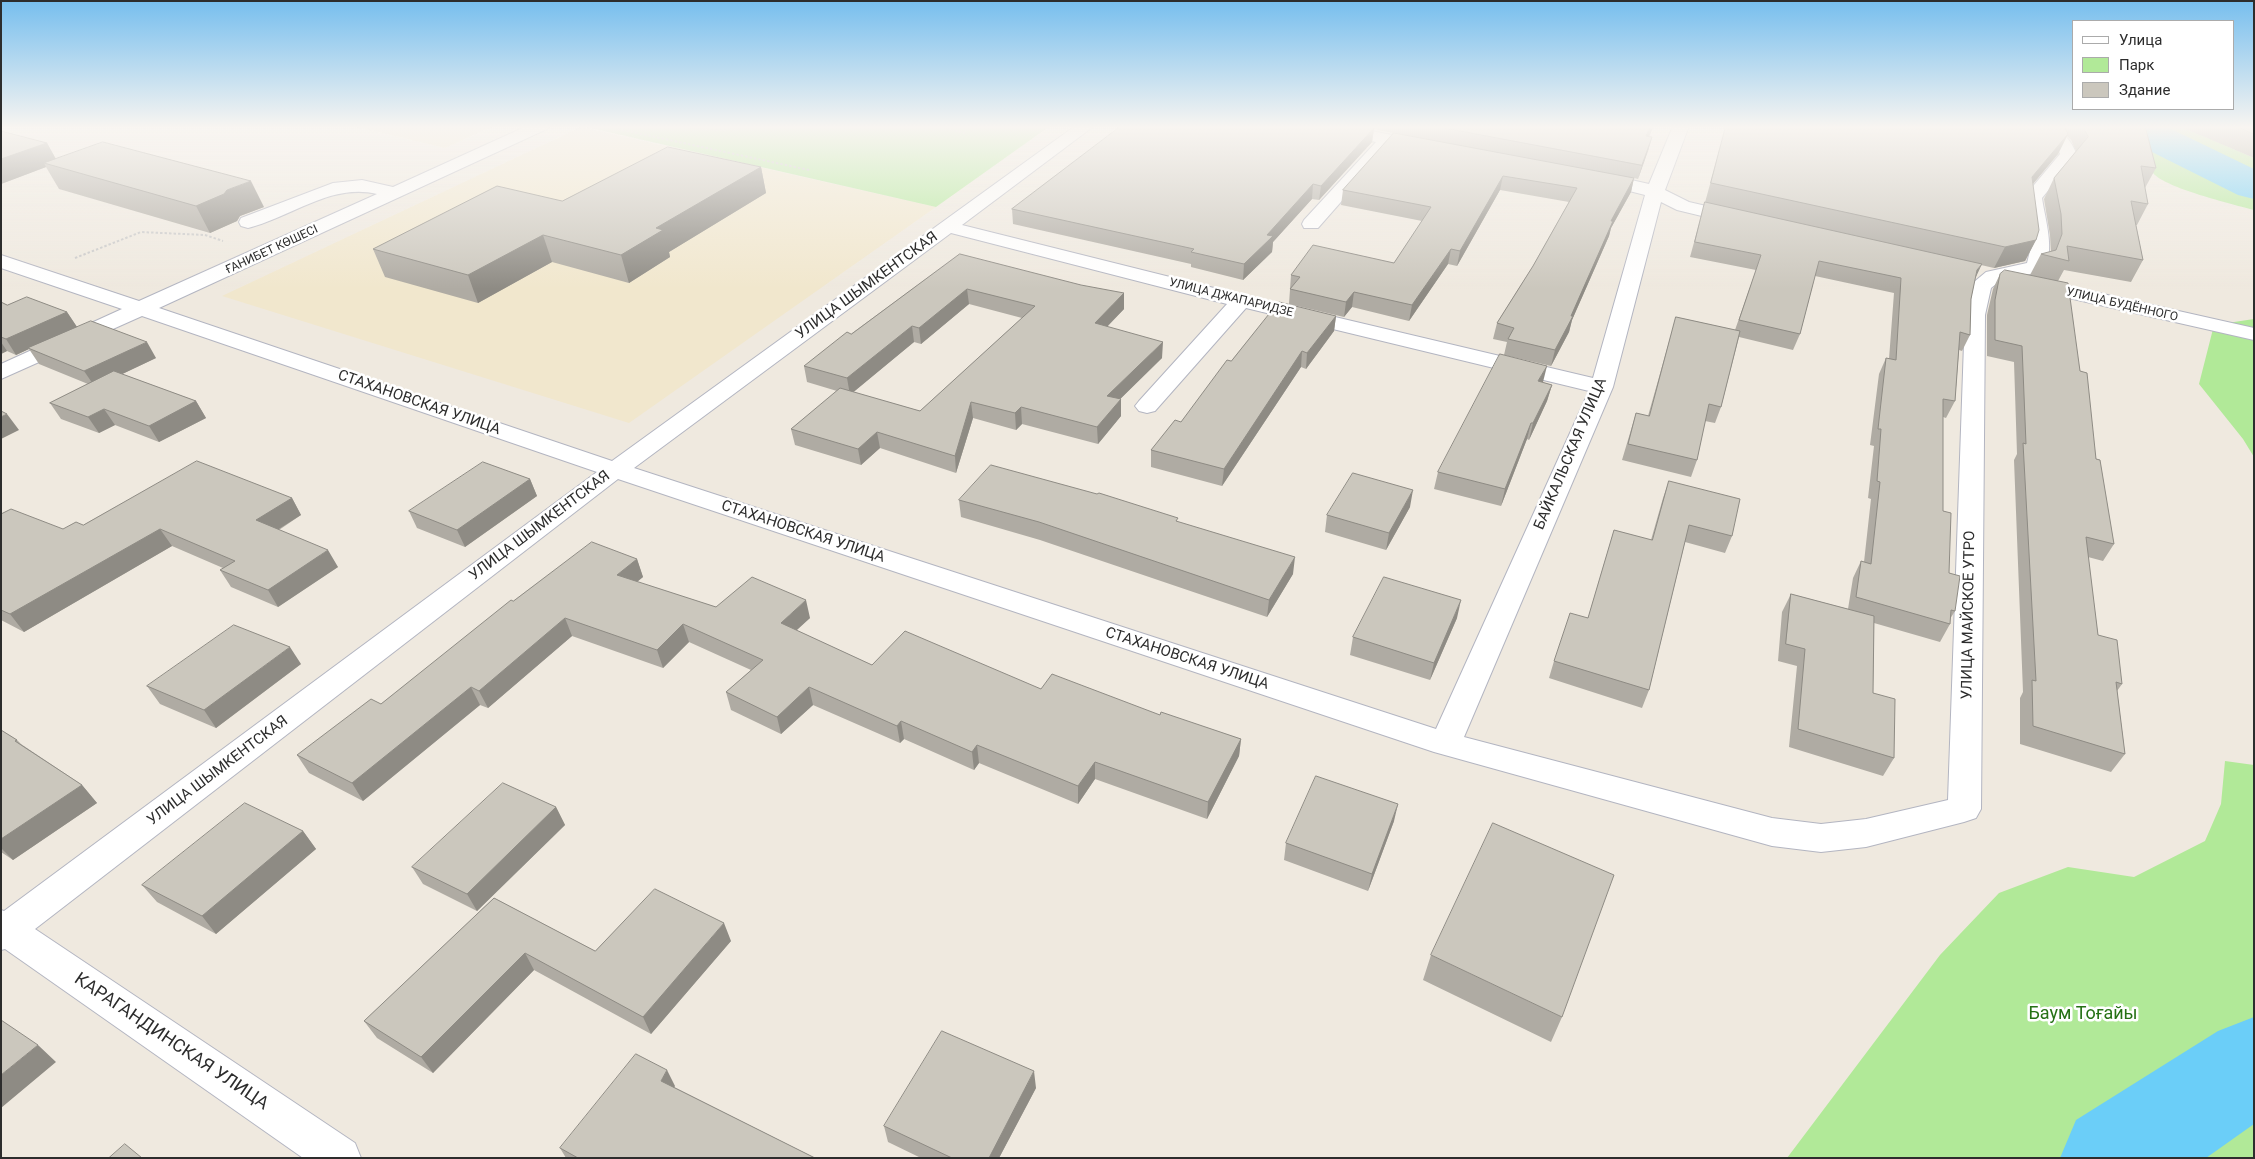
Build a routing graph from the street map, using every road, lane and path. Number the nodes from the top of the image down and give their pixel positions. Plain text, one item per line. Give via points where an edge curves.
1 (424, 180) edge
2 (1012, 180) edge
3 (1350, 180) edge
4 (1609, 180) edge
5 (1660, 180) edge
6 (2047, 180) edge
7 (1655, 192) junction
8 (396, 193) junction
9 (248, 222) dead end
10 (1311, 224) dead end
11 (1760, 224) edge
12 (948, 227) junction
13 (231, 244) dead end
14 (1, 260) edge
15 (37, 273) junction
16 (1983, 274) junction
17 (1241, 301) junction
18 (142, 310) junction
19 (2253, 334) edge
20 (1, 372) edge
21 (1602, 387) junction
22 (1147, 406) dead end
23 (615, 470) junction
24 (1445, 744) junction
25 (1608, 789) joint
26 (3, 930) edge
27 (340, 1158) edge

1 - 8 street, ҒАНИБЕТ КӨШЕСІ
2 - 12 street, УЛИЦА ШЫМКЕНТСКАЯ
3 - 10 street
4 - 7 street
5 - 7 street, БАЙКАЛЬСКАЯ УЛИЦА
6 - 16 street via 2033,197 2040,251 2036,268
7 - 11 street via 1683,206
7 - 21 street, БАЙКАЛЬСКАЯ УЛИЦА
8 - 9 street via 362,184 333,188
8 - 18 street, ҒАНИБЕТ КӨШЕСІ
12 - 17 street, УЛИЦА ДЖАПАРИДЗЕ
12 - 23 street, УЛИЦА ШЫМКЕНТСКАЯ
13 - 15 path via 205,235 141,232
14 - 15 street, СТАХАНОВСКАЯ УЛИЦА
15 - 18 street, СТАХАНОВСКАЯ УЛИЦА
16 - 19 street, УЛИЦА БУДЁННОГО
16 - 25 street, УЛИЦА МАЙСКОЕ УТРО via 1975,315 1964,808 1866,833 1822,838 1772,832
17 - 21 street, УЛИЦА ДЖАПАРИДЗЕ
17 - 22 street
18 - 20 street, ҒАНИБЕТ КӨШЕСІ
18 - 23 street, СТАХАНОВСКАЯ УЛИЦА
21 - 24 street, БАЙКАЛЬСКАЯ УЛИЦА
23 - 24 street, СТАХАНОВСКАЯ УЛИЦА
23 - 26 street, УЛИЦА ШЫМКЕНТСКАЯ
24 - 25 street, СТАХАНОВСКАЯ УЛИЦА
26 - 27 street, КАРАГАНДИНСКАЯ УЛИЦА

